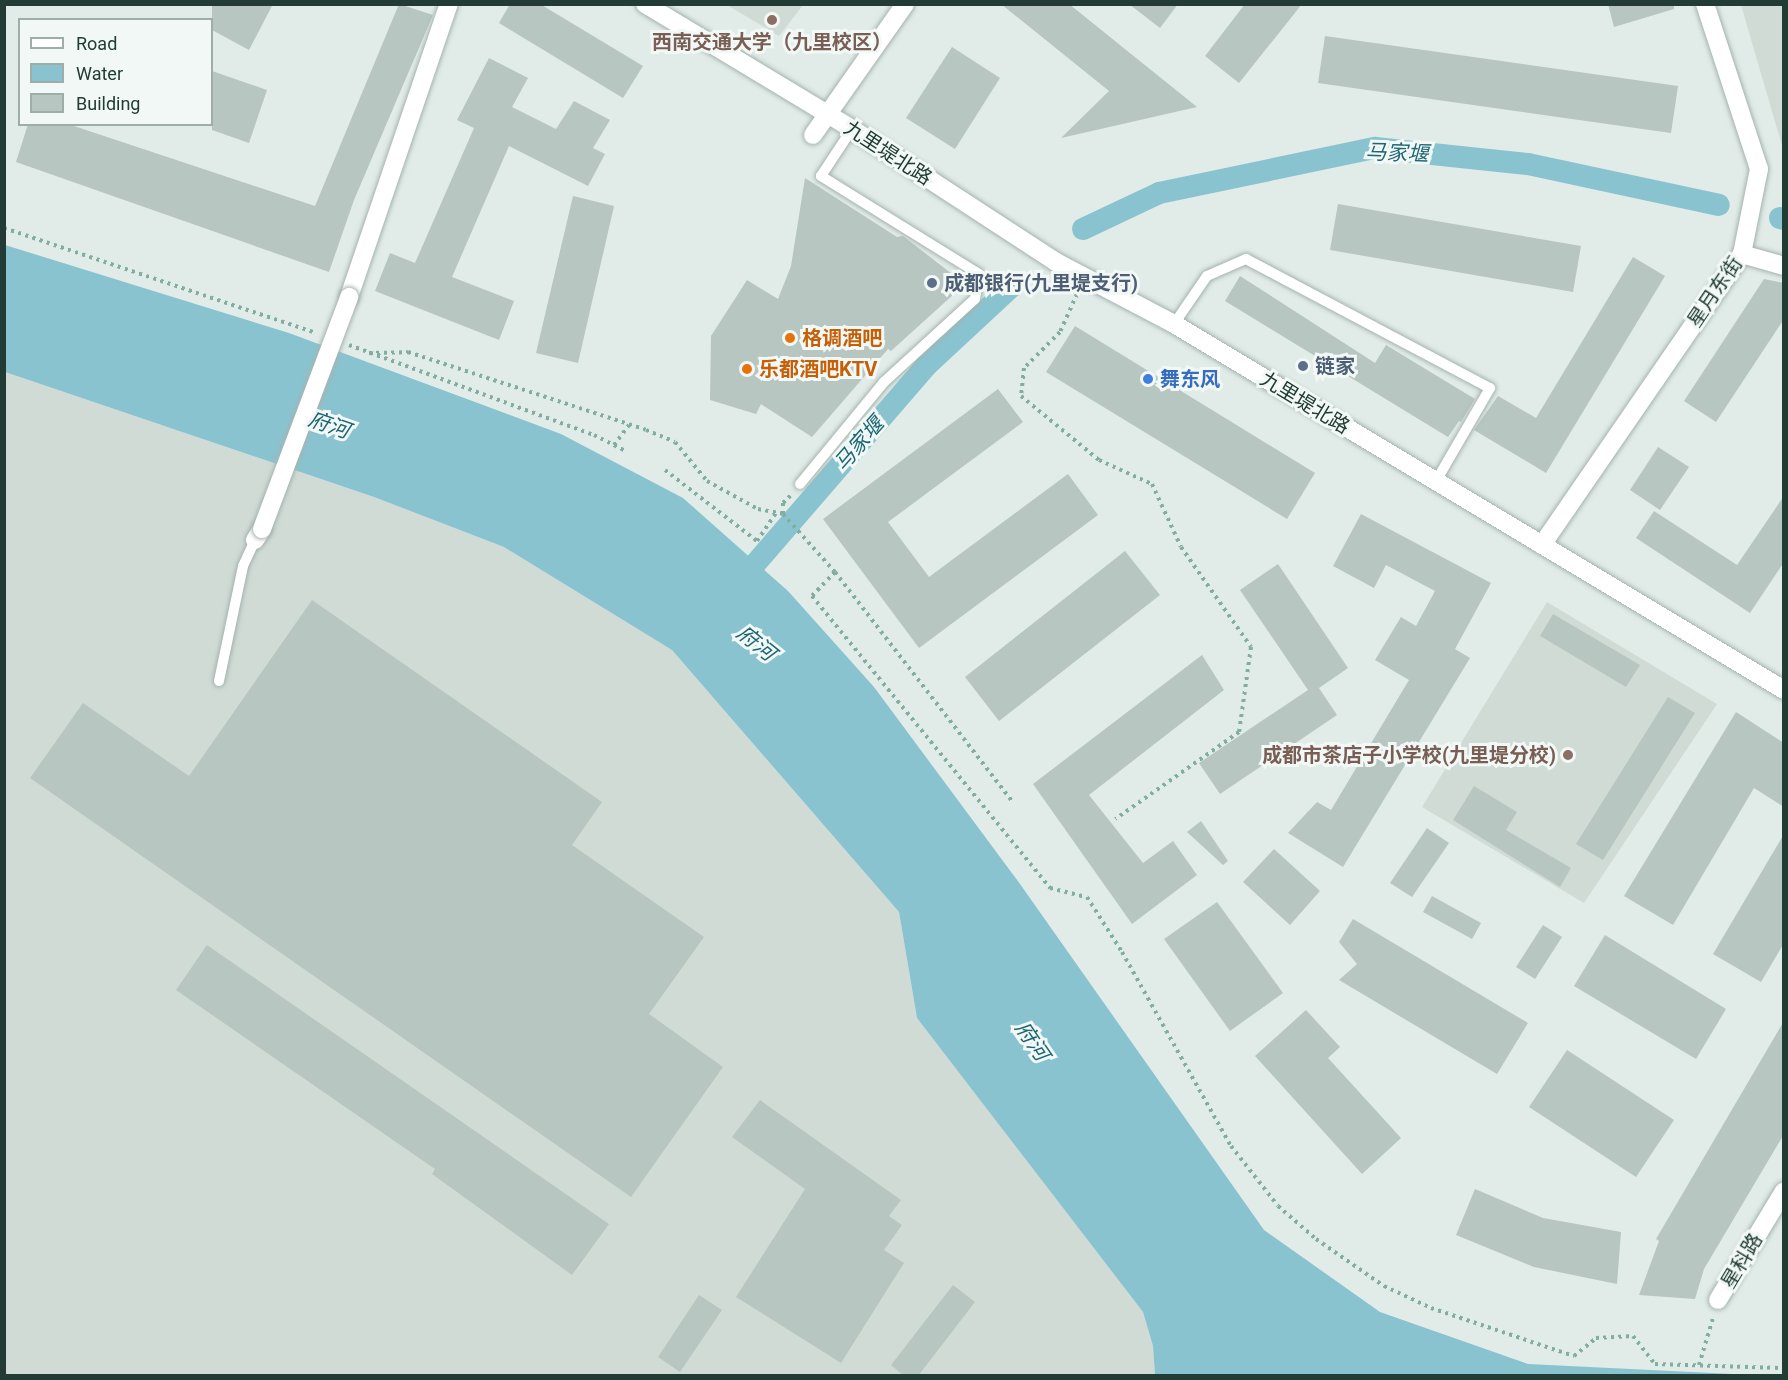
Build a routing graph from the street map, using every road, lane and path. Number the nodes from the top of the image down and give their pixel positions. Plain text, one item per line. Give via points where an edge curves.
1 (448, 4) edge
2 (645, 4) edge
3 (905, 4) edge
4 (1705, 4) edge
5 (827, 115) junction
6 (852, 129) junction
7 (813, 135) dead end
8 (4, 228) edge
9 (1742, 254) junction
10 (1784, 266) edge
11 (1085, 277) junction
12 (1174, 324) junction
13 (328, 338) dead end
14 (338, 342) dead end
15 (369, 353) junction
16 (629, 424) junction
17 (614, 445) junction
18 (627, 452) dead end
19 (665, 470) dead end
20 (1436, 481) junction
21 (800, 484) joint
22 (776, 513) junction
23 (783, 514) junction
24 (258, 534) joint
25 (1542, 544) junction
26 (835, 572) junction
27 (219, 681) dead end
28 (1784, 690) edge
29 (1012, 801) dead end
30 (1115, 819) dead end
31 (1784, 1191) edge
32 (1718, 1300) joint
33 (1698, 1365) junction
34 (1784, 1368) edge

1 - 24 street, bridge via 349,297
2 - 5 street, 九里堤北路
3 - 5 street
4 - 9 street, 星月东街 via 1759,169
5 - 6 street, 九里堤北路
5 - 7 street
6 - 11 street, 九里堤北路
6 - 21 lane via 821,176 979,274 978,282 975,299 884,382
8 - 13 path via 176,283
9 - 10 street
9 - 25 street, 星月东街
11 - 12 street, 九里堤北路
11 - 30 path via 1060,332 1024,368 1022,396 1099,460 1152,484 1181,547 1251,647 1239,732
12 - 20 street, 九里堤北路
12 - 20 lane via 1207,276 1246,259 1490,388
14 - 15 path
15 - 16 path via 408,352
15 - 17 path
16 - 17 path
16 - 22 path via 675,442 707,481 758,509
17 - 18 path
19 - 22 path via 757,541
20 - 25 street, 九里堤北路
21 - 23 path via 783,503
22 - 23 path
23 - 26 path
24 - 27 lane via 243,566
25 - 28 street, 九里堤北路
26 - 29 path
26 - 33 path via 812,596 1050,888 1087,897 1231,1146 1278,1206 1316,1239 1384,1286 1431,1308 1574,1356 1596,1338 1633,1336 1655,1364
31 - 32 street, 星科路
32 - 33 path
33 - 34 path

